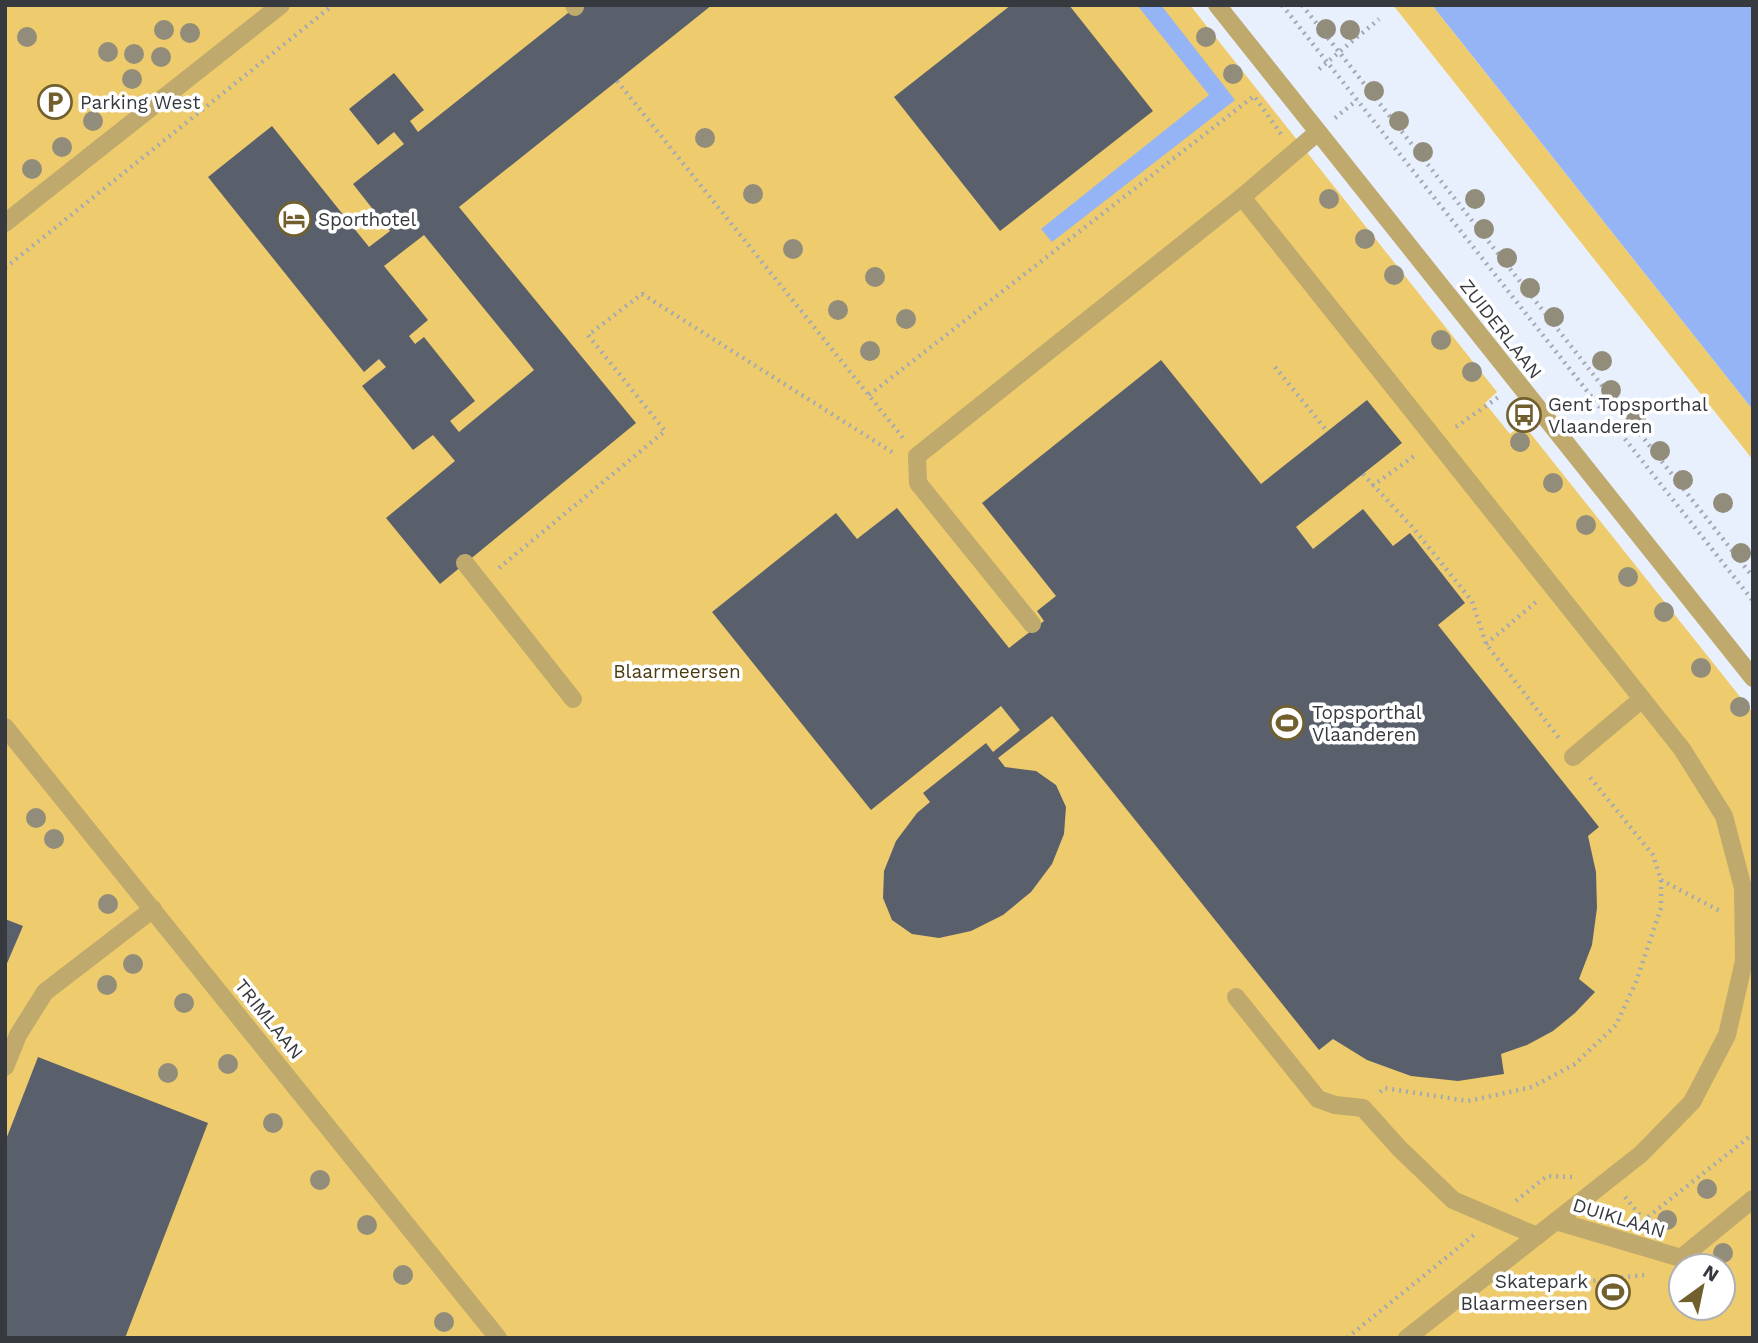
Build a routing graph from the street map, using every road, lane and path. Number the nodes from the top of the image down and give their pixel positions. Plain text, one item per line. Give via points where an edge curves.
1 (281, 5) edge
2 (333, 5) edge
3 (1217, 5) edge
4 (1282, 5) edge
5 (1302, 5) edge
6 (1379, 19) dead end
7 (1339, 51) junction
8 (1327, 62) junction
9 (1319, 69) dead end
10 (617, 81) dead end
11 (1264, 113) dead end
12 (1318, 132) junction
13 (1241, 197) junction
14 (5, 223) edge
15 (5, 268) edge
16 (1275, 367) dead end
17 (1518, 384) junction
18 (869, 395) junction
19 (1327, 431) dead end
20 (1436, 440) junction
21 (917, 456) junction
22 (1363, 474) dead end
23 (1372, 486) junction
24 (465, 563) dead end
25 (1753, 577) edge
26 (481, 583) junction
27 (1553, 588) junction
28 (1753, 601) edge
29 (1032, 624) dead end
30 (1486, 644) junction
31 (1753, 678) edge
32 (573, 699) dead end
33 (1642, 699) junction
34 (5, 727) edge
35 (1573, 757) junction
36 (1661, 880) junction
37 (153, 909) junction
38 (1745, 911) junction
39 (1236, 997) dead end
40 (5, 1068) edge
41 (1363, 1108) junction
42 (1753, 1135) edge
43 (1753, 1199) edge
44 (1644, 1220) dead end
45 (1556, 1221) junction
46 (1537, 1236) junction
47 (1650, 1274) dead end
48 (1504, 1292) dead end
49 (498, 1338) edge
50 (1407, 1338) edge

1 - 14 street
2 - 15 path
3 - 12 street, ZUIDERLAAN
4 - 8 path
5 - 7 path
6 - 7 path
7 - 8 path
7 - 25 path
8 - 9 path
8 - 28 path
10 - 18 path
11 - 18 path via 1254,96
12 - 13 street
12 - 17 street, ZUIDERLAAN
13 - 20 street
13 - 21 street
16 - 19 path
17 - 20 path
17 - 31 street, ZUIDERLAAN
18 - 21 path
20 - 23 path
20 - 27 street
21 - 26 path via 896,455 642,294 588,335 665,431
21 - 29 street via 918,483
22 - 23 path
23 - 30 path via 1472,601
24 - 26 street
26 - 32 street
27 - 30 path
27 - 33 street
30 - 35 path
33 - 35 street
33 - 38 street via 1682,749 1724,816
34 - 37 street, TRIMLAAN
35 - 36 path via 1653,855
36 - 38 path via 1720,911
36 - 41 path via 1661,908 1616,1025 1575,1064 1532,1087 1468,1101 1384,1087
37 - 40 street via 45,992 18,1035
37 - 49 street, TRIMLAAN
38 - 45 street via 1744,961 1727,1035 1692,1102 1641,1154
39 - 41 street via 1318,1099
41 - 46 street via 1453,1200
42 - 44 path
43 - 45 street, DUIKLAAN via 1681,1258
45 - 46 street, DUIKLAAN
46 - 50 street, DUIKLAAN
47 - 48 path

